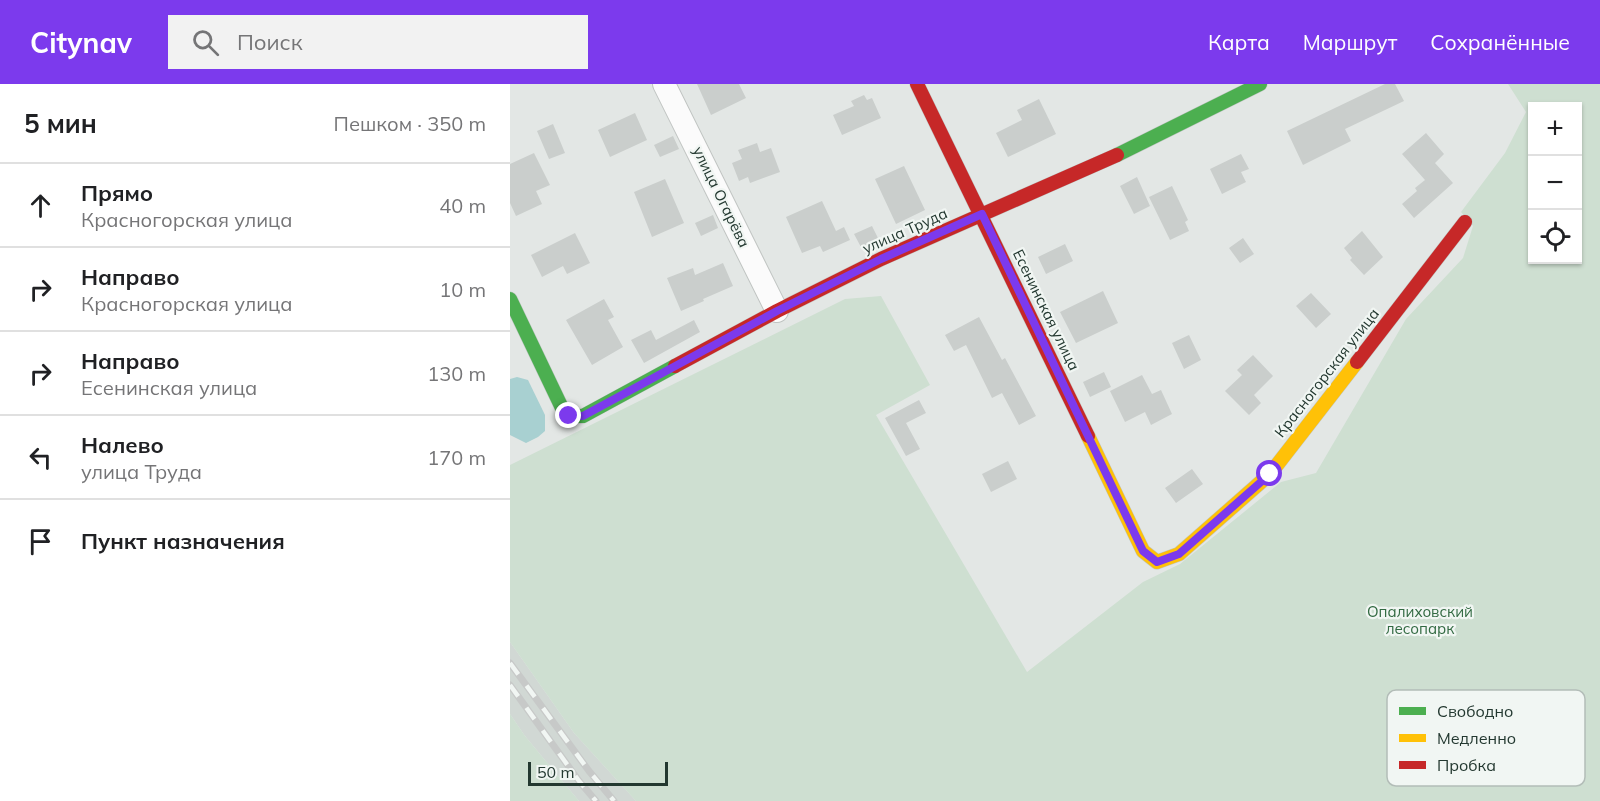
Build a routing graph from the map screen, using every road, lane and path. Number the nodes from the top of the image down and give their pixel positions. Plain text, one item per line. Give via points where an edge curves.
1 (664, 84) edge
2 (917, 84) edge
3 (1246, 87) edge
4 (982, 214) junction
5 (1465, 222) dead end
6 (510, 299) edge
7 (777, 311) junction
8 (1143, 551) joint

1 - 7 street, улица Огарёва
2 - 4 street, Есенинская улица
3 - 4 street, улица Труда via 1125,151
4 - 7 street, улица Труда
4 - 8 street, Есенинская улица
5 - 8 street, Красногорская улица via 1270,474 1179,554 1157,562
6 - 7 street, улица Труда via 569,416 583,416

